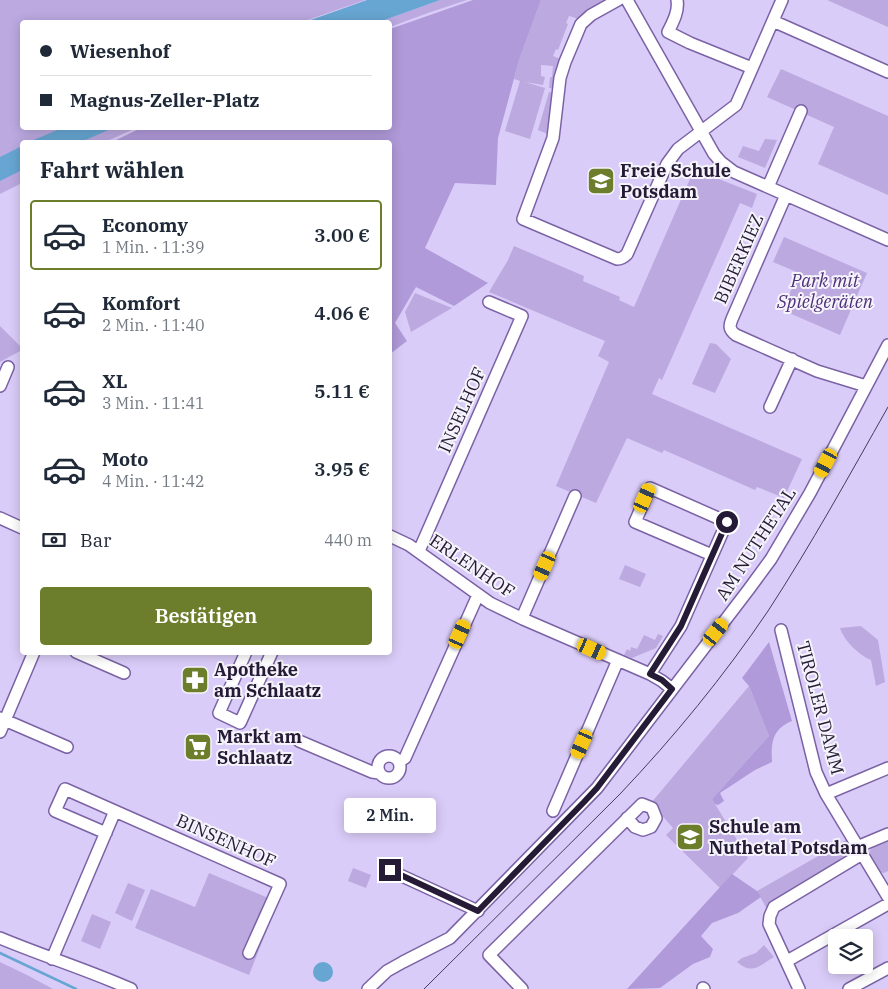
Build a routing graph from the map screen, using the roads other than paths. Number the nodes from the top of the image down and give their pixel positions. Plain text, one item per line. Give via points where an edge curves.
1 (618, 0) edge
2 (627, 0) edge
3 (677, 0) edge
4 (782, 0) edge
5 (773, 21) junction
6 (668, 32) junction
7 (658, 55) junction
8 (752, 68) junction
9 (888, 72) edge
10 (801, 111) dead end
11 (701, 132) junction
12 (768, 187) junction
13 (786, 195) junction
14 (888, 240) edge
15 (489, 302) dead end
16 (888, 345) edge
17 (792, 359) junction
18 (8, 367) dead end
19 (0, 386) edge
20 (866, 386) junction
21 (770, 407) dead end
22 (575, 496) dead end
23 (0, 518) edge
24 (20, 527) edge
25 (392, 537) edge
26 (419, 551) junction
27 (712, 555) junction
28 (478, 595) junction
29 (522, 618) junction
30 (781, 630) dead end
31 (33, 655) edge
32 (83, 655) edge
33 (245, 655) edge
34 (271, 655) edge
35 (618, 660) junction
36 (124, 673) dead end
37 (650, 674) junction
38 (672, 689) junction
39 (3, 719) edge
40 (0, 732) edge
41 (299, 741) dead end
42 (67, 747) dead end
43 (888, 768) edge
44 (826, 794) junction
45 (115, 811) junction
46 (553, 811) dead end
47 (627, 818) junction
48 (106, 833) junction
49 (888, 834) edge
50 (860, 850) junction
51 (390, 870) dead end
52 (883, 879) edge
53 (888, 897) edge
54 (888, 904) edge
55 (478, 911) junction
56 (0, 938) edge
57 (249, 953) dead end
58 (52, 959) junction
59 (787, 961) junction
60 (888, 968) edge
61 (131, 989) edge
62 (368, 989) edge
63 (522, 989) edge
64 (799, 989) edge
65 (849, 989) edge

1 - 11 street via 581,24 560,78 553,138 523,219 617,259 623,258 667,164 678,148
2 - 7 street
3 - 6 street via 677,11
4 - 5 street
5 - 8 street
5 - 9 street
6 - 7 street
6 - 8 street
7 - 11 street
8 - 11 street via 736,104
10 - 12 street
11 - 12 street via 721,162 734,172
12 - 13 street
13 - 14 street
13 - 17 street, BIBERKIEZ via 730,329 736,335
15 - 26 street, INSELHOF via 522,316
16 - 20 street, AM NUTHETAL
17 - 20 street, BIBERKIEZ via 817,371
17 - 21 street
18 - 19 street
20 - 38 street, AM NUTHETAL via 810,494 771,558
22 - 29 street
23 - 24 street
25 - 26 street, ERLENHOF
26 - 28 street, ERLENHOF
27 - 27 street via 727,522 650,488 635,522
27 - 37 street via 681,626
28 - 29 street, ERLENHOF
28 - 41 street via 405,758 399,762 400,771 396,776 386,778
29 - 35 street, ERLENHOF
30 - 44 street, TIROLER DAMM via 816,772
31 - 39 street
32 - 36 street
33 - 34 street via 219,714 240,723
35 - 37 street, ERLENHOF
35 - 46 street
37 - 38 street, ERLENHOF
38 - 55 street, AM NUTHETAL via 597,788
39 - 40 street
39 - 42 street
43 - 44 street, TIROLER DAMM
44 - 50 street, TIROLER DAMM
45 - 48 street
45 - 48 street, BINSENHOF via 65,789 55,811
45 - 57 street, BINSENHOF via 280,884
47 - 47 street via 642,804 652,808 656,818 651,827 643,830
47 - 63 street via 489,956
48 - 58 street
49 - 50 street
50 - 52 street, TIROLER DAMM
50 - 59 street via 774,907 769,924
51 - 55 street
52 - 53 street, TIROLER DAMM
54 - 59 street
55 - 62 street, AM NUTHETAL via 450,938 387,971
56 - 58 street
58 - 61 street
59 - 64 street
60 - 65 street

